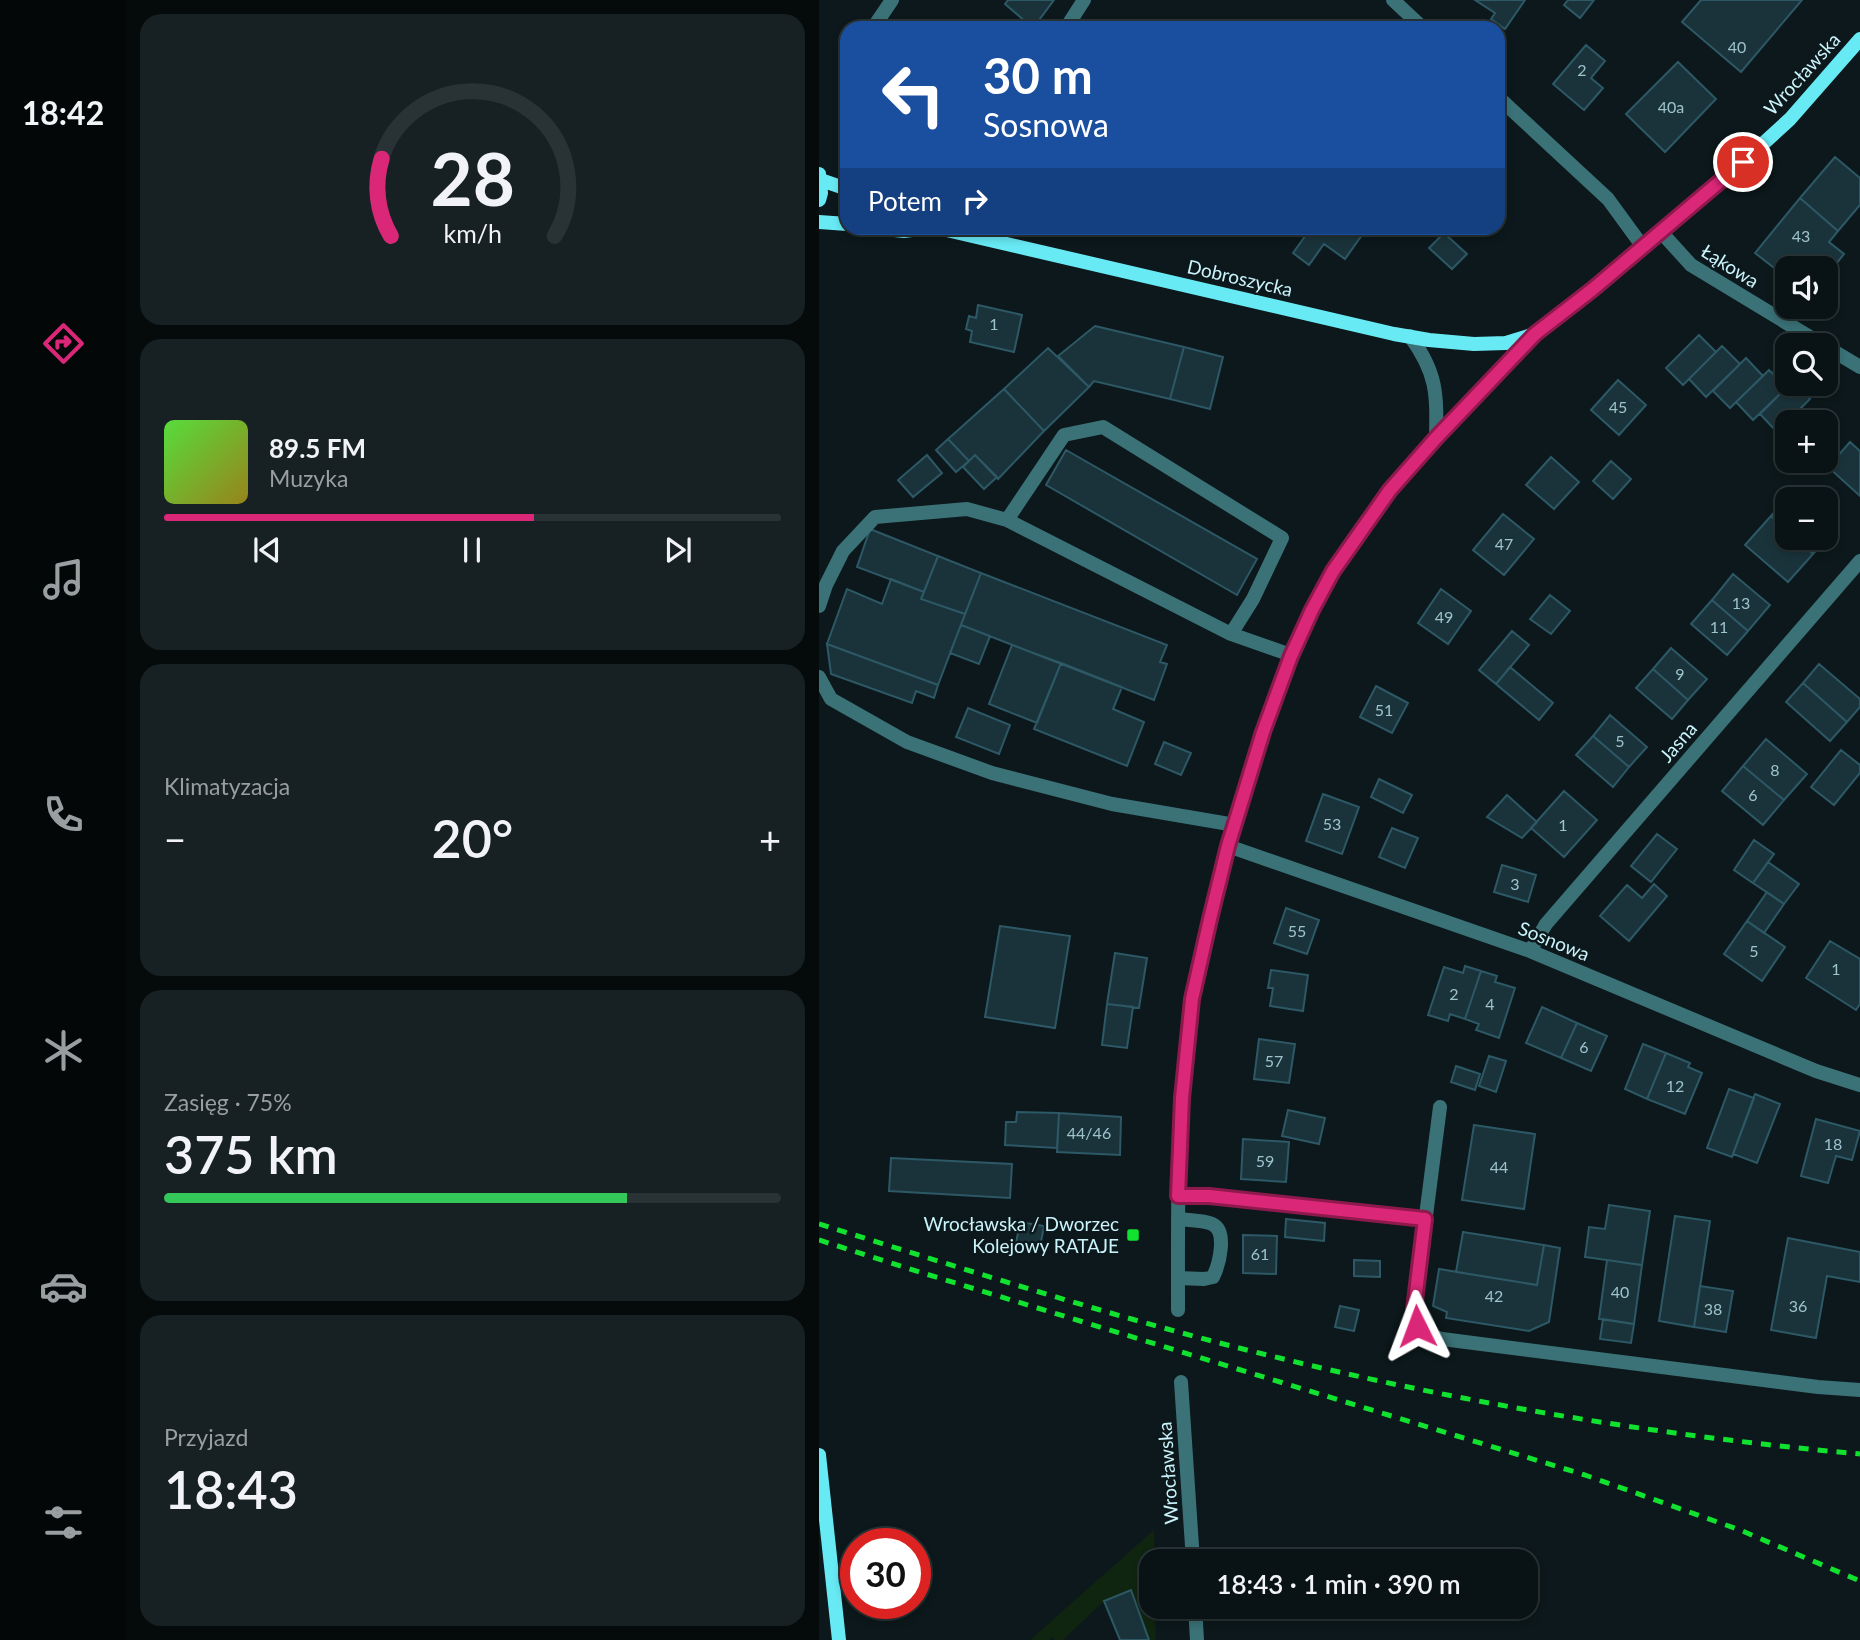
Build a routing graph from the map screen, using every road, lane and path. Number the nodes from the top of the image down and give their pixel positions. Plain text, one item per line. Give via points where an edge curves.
1 (892, 0) edge
2 (1084, 0) edge
3 (1393, 0) edge
4 (878, 21) edge
5 (1070, 21) edge
6 (1416, 21) edge
7 (1860, 38) edge
8 (1505, 103) edge
9 (820, 177) edge
10 (840, 186) edge
11 (819, 200) edge
12 (819, 222) edge
13 (840, 224) edge
14 (1661, 232) junction
15 (971, 235) edge
16 (1643, 247) junction
17 (1804, 333) edge
18 (1535, 334) junction
19 (1410, 336) junction
20 (1838, 354) edge
21 (1860, 367) edge
22 (1436, 438) junction
23 (1007, 520) junction
24 (1860, 561) edge
25 (819, 606) edge
26 (1231, 634) junction
27 (1291, 656) junction
28 (819, 677) edge
29 (1235, 825) junction
30 (1228, 846) junction
31 (1530, 951) junction
32 (1859, 1081) edge
33 (1440, 1107) dead end
34 (1178, 1196) junction
35 (1178, 1219) junction
36 (1425, 1219) junction
37 (1178, 1278) junction
38 (1178, 1310) dead end
39 (1181, 1382) dead end
40 (1860, 1390) edge
41 (819, 1463) edge
42 (1192, 1549) edge
43 (1196, 1619) edge
44 (839, 1640) edge
45 (1197, 1640) edge

1 - 4 street
2 - 5 street
3 - 6 street
7 - 14 street, Wrocławska via 1790,119
8 - 16 street via 1608,199
9 - 10 street
9 - 11 street
12 - 13 street
14 - 16 street, Wrocławska
14 - 17 street, Łąkowa via 1691,265
15 - 19 street, Dobroszycka
16 - 18 street, Wrocławska
18 - 19 street, Dobroszycka via 1506,343 1474,344
18 - 22 street, Wrocławska
19 - 22 street via 1432,373
20 - 21 street, Łąkowa
22 - 27 street, Wrocławska via 1390,490 1333,571
23 - 25 street via 967,509 874,517 843,551
23 - 26 street
23 - 26 street via 1064,435 1103,427 1282,538
24 - 31 street, Jasna via 1546,924
26 - 27 street
27 - 29 street, Wrocławska
28 - 29 street via 831,699 907,742 992,773 1112,804
29 - 30 street, Wrocławska
30 - 31 street, Sosnowa
30 - 34 street, Wrocławska via 1192,999
31 - 32 street, Sosnowa via 1816,1071
33 - 36 street
34 - 35 street, Wrocławska
34 - 36 street
35 - 37 street, Wrocławska
35 - 37 street via 1212,1223 1221,1238 1213,1277
36 - 40 street via 1414,1309 1417,1326 1427,1336
37 - 38 street, Wrocławska
39 - 42 street, Wrocławska
41 - 44 street
43 - 45 street

